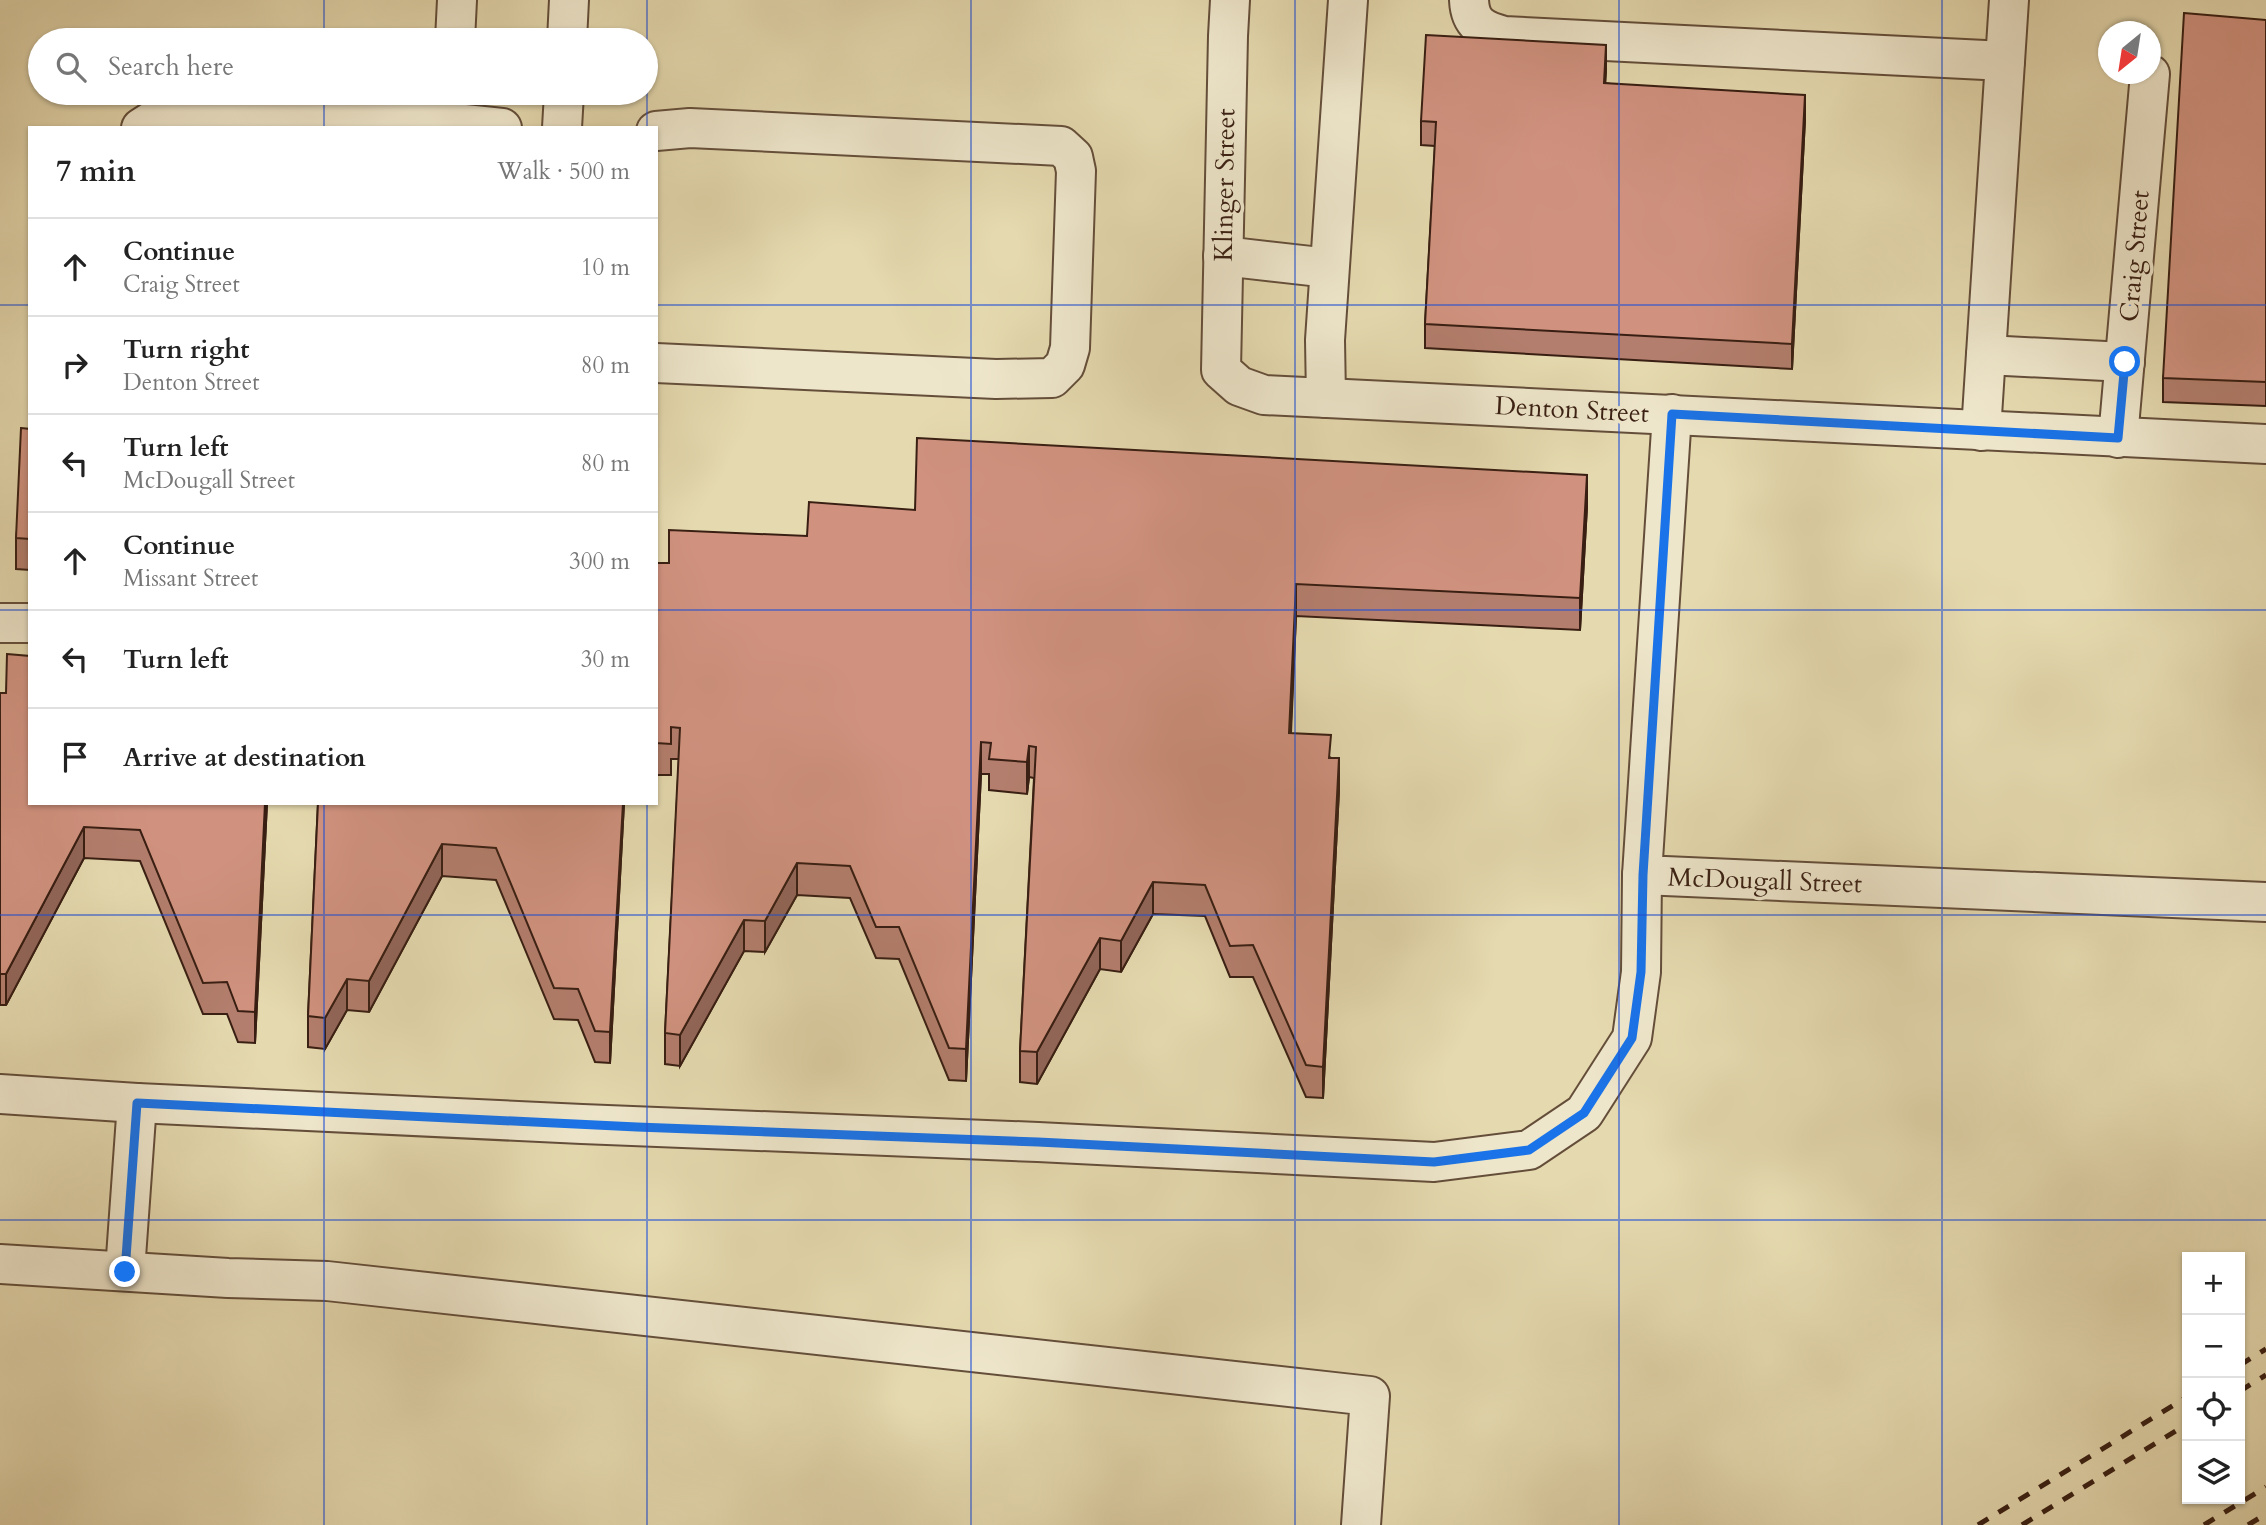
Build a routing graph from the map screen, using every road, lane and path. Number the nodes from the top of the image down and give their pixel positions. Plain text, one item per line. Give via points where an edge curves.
1 (457, 0) edge
2 (569, 0) edge
3 (1230, 0) edge
4 (1348, 0) edge
5 (1469, 0) edge
6 (2009, 0) edge
7 (456, 28) edge
8 (568, 28) edge
9 (2005, 61) junction
10 (2149, 84) edge
11 (563, 105) edge
12 (453, 115) edge
13 (144, 126) edge
14 (494, 126) edge
15 (562, 126) edge
16 (658, 131) edge
17 (1223, 256) junction
18 (1329, 268) junction
19 (1986, 355) junction
20 (2125, 362) junction
21 (658, 363) edge
22 (1221, 370) joint
23 (1326, 398) junction
24 (1672, 414) junction
25 (1981, 431) junction
26 (2118, 438) junction
27 (2266, 444) edge
28 (1643, 875) junction
29 (2266, 902) edge
30 (0, 1094) edge
31 (137, 1103) junction
32 (0, 1264) edge
33 (125, 1272) junction
34 (1361, 1525) edge

1 - 7 street
2 - 8 street
3 - 17 street, Klinger Street
4 - 18 street
5 - 9 street via 1477,24 1504,36
6 - 9 street
9 - 19 street
10 - 20 street, Craig Street
11 - 15 street
12 - 13 street via 199,110 166,112
12 - 14 street
16 - 21 street via 690,128 1061,146 1073,157 1076,171 1070,348 1065,365 1052,378
17 - 18 street
17 - 22 street, Klinger Street
18 - 23 street
19 - 20 street
19 - 25 street
20 - 26 street, Craig Street
22 - 23 street, Denton Street via 1239,386 1264,395
23 - 24 street, Denton Street
24 - 25 street, Denton Street
24 - 28 street, McDougall Street
25 - 26 street, Denton Street
26 - 27 street, Denton Street
28 - 29 street, McDougall Street
28 - 31 street via 1641,972 1632,1038 1584,1113 1529,1150 1434,1162
30 - 31 street
31 - 33 street
32 - 33 street
33 - 34 street via 327,1281 1370,1396

